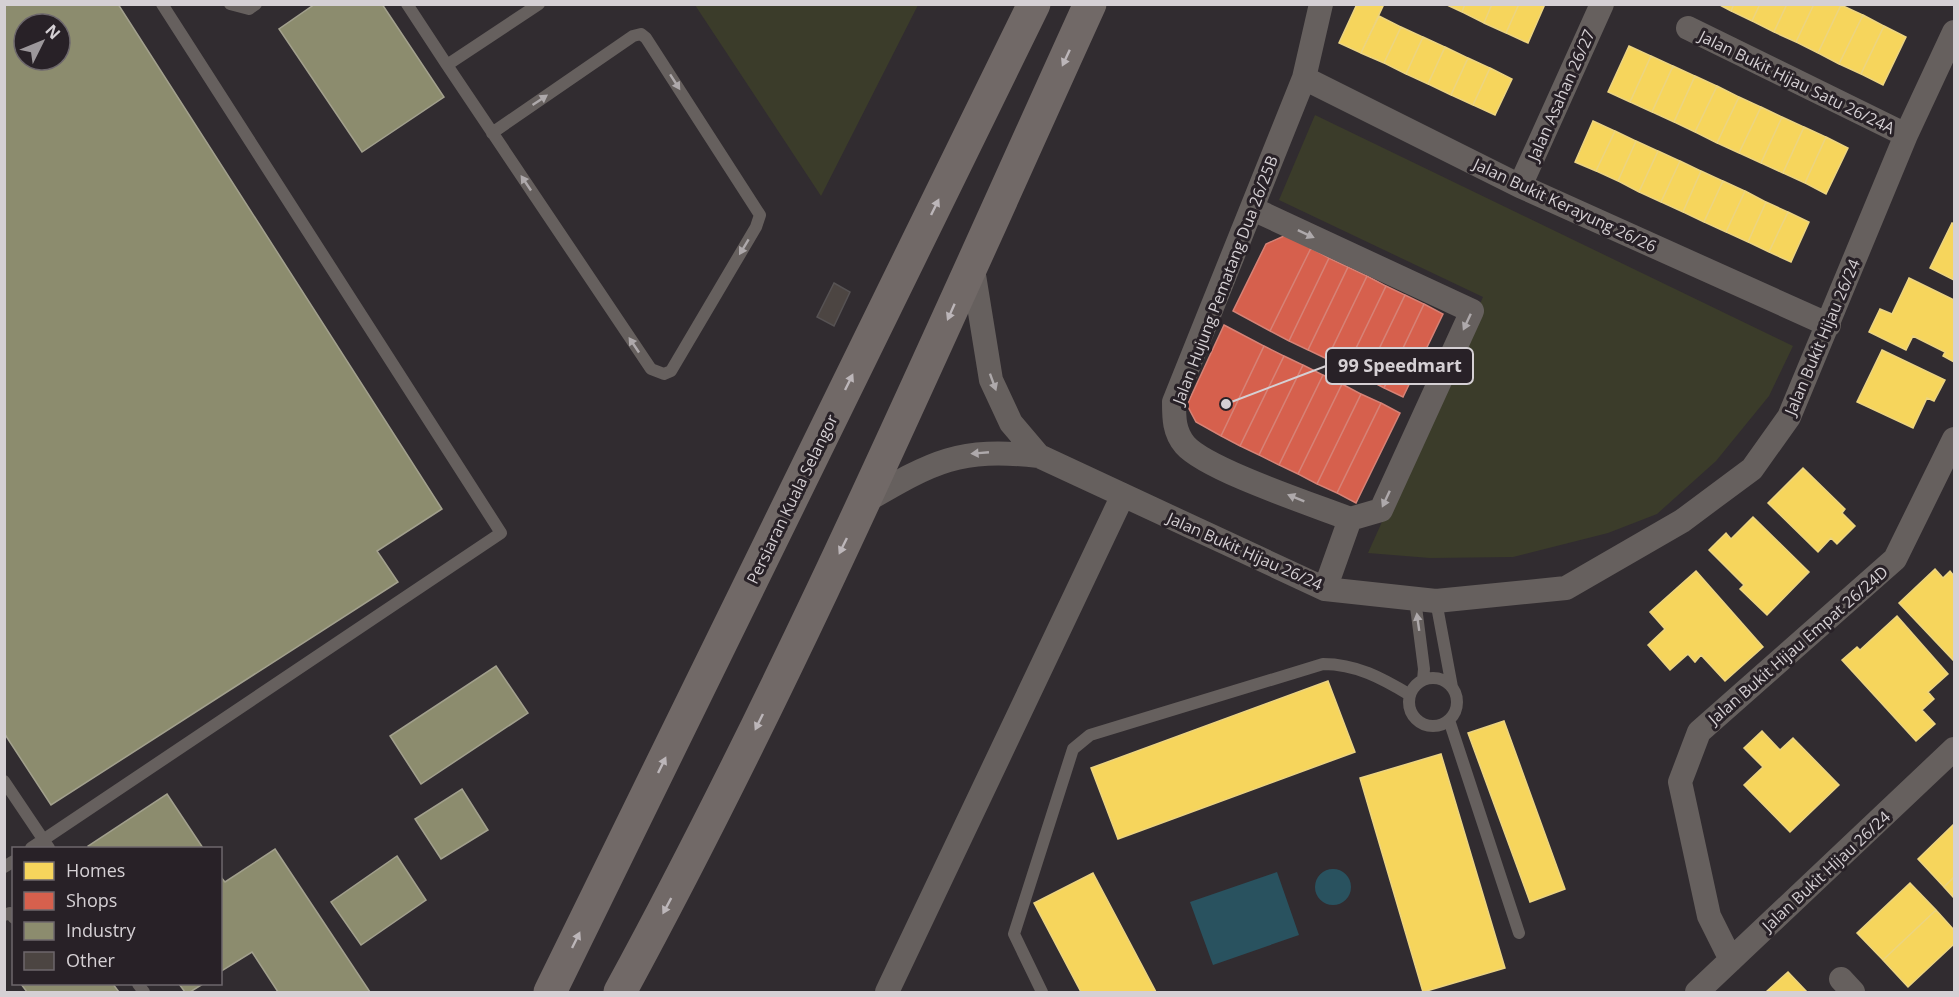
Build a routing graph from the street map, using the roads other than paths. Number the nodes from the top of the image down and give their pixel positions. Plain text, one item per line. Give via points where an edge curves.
1 (162, 4) edge
2 (230, 4) edge
3 (256, 4) edge
4 (407, 4) edge
5 (539, 4) edge
6 (1034, 4) edge
7 (1090, 4) edge
8 (1321, 4) edge
9 (1602, 4) edge
10 (1688, 28) dead end
11 (1954, 32) edge
12 (447, 65) junction
13 (1304, 78) junction
14 (492, 133) junction
15 (1906, 135) junction
16 (1520, 186) junction
17 (1253, 209) junction
18 (972, 263) junction
19 (1829, 326) junction
20 (1954, 439) edge
21 (1039, 456) junction
22 (1123, 495) junction
23 (864, 502) junction
24 (1350, 519) junction
25 (1326, 589) junction
26 (1426, 600) junction
27 (1423, 680) junction
28 (1452, 687) junction
29 (1410, 695) junction
30 (1449, 720) junction
31 (1954, 749) edge
32 (4, 781) edge
33 (47, 844) edge
34 (1519, 933) dead end
35 (1731, 960) junction
36 (550, 993) edge
37 (620, 993) edge
38 (886, 993) edge
39 (1042, 993) edge
40 (1697, 993) edge

1 - 33 lane via 501,533
2 - 3 lane via 249,9
4 - 12 lane
5 - 12 lane
36 -> 6 main road, Persiaran Kuala Selangor
7 -> 18 main road
8 - 13 street, Jalan Hujung Pematang Dua 26/25B
9 - 16 street, Jalan Asahan 26/27
10 - 15 street, Jalan Bukit Hijau Satu 26/24A
11 - 15 street, Jalan Bukit Hijau 26/24
12 - 14 lane
13 - 16 street, Jalan Bukit Kerayung 26/26
13 - 17 street, Jalan Hujung Pematang Dua 26/25B
14 -> 14 lane via 633,36 641,34 646,38 760,215 671,371 664,374 651,369
15 - 19 street, Jalan Bukit Hijau 26/24
16 - 19 street, Jalan Bukit Kerayung 26/26
24 -> 17 street, Jalan Hujung Pematang Dua 26/25B via 1208,463 1185,445 1174,426 1174,402
17 -> 24 street via 1472,311 1381,510
18 -> 21 street via 991,380 1011,423
18 -> 23 main road
19 - 26 street, Jalan Bukit Hijau 26/24 via 1789,417 1752,469 1682,521 1566,588
20 - 35 street, Jalan Bukit Hijau Empat 26/24D via 1895,559 1699,732 1680,782 1709,916
21 - 22 street, Jalan Bukit Hijau 26/24
21 -> 23 street via 964,454 925,467
22 - 25 street, Jalan Bukit Hijau 26/24
22 - 38 street
23 -> 37 main road via 695,855
24 - 25 street
25 - 26 street, Jalan Bukit Hijau 26/24
27 -> 26 lane
26 - 28 lane
27 - 28 lane via 1444,680
27 - 29 lane
28 - 30 lane via 1457,701
29 - 30 lane via 1410,705 1420,722 1430,725
29 - 39 lane via 1367,672 1343,664 1323,664 1090,735 1077,743 1014,934
30 - 34 lane
31 - 35 street, Jalan Bukit Hijau 26/24
32 - 33 lane
35 - 40 street, Jalan Bukit Hijau 26/24

